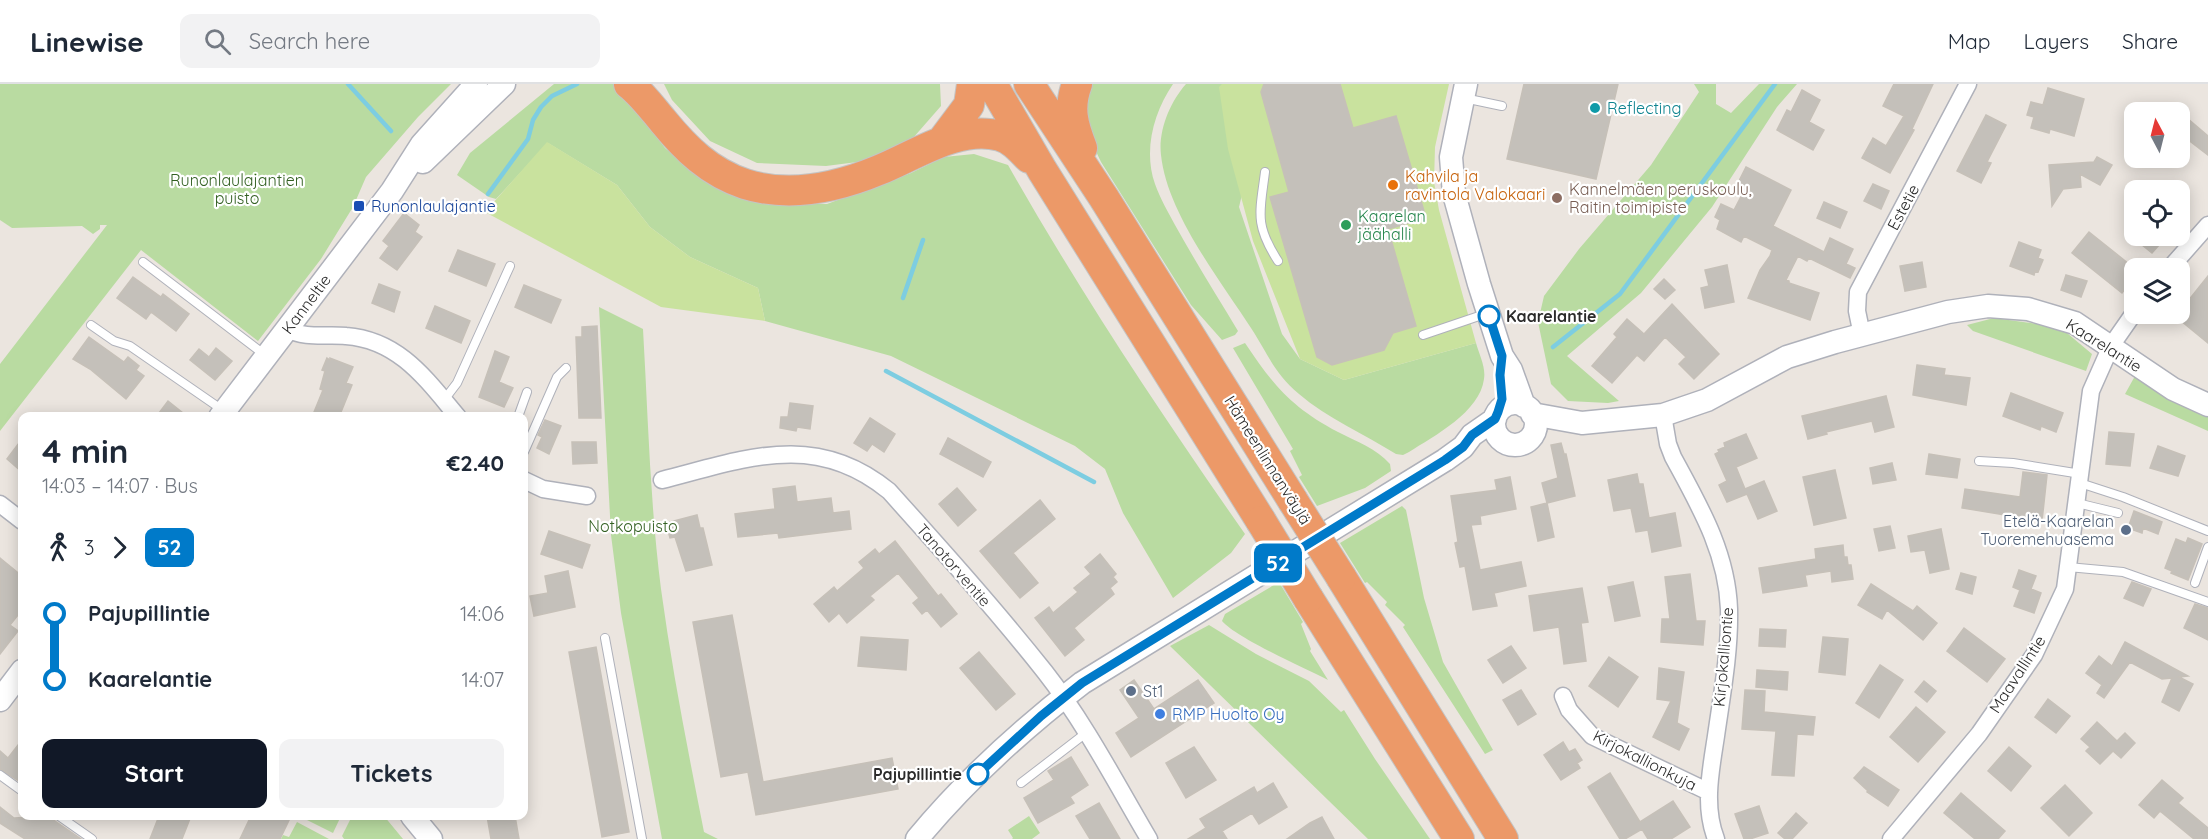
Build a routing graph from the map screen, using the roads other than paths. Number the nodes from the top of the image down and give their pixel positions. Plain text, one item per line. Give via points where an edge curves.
1 (476, 84) edge
2 (504, 84) edge
3 (972, 84) edge
4 (992, 84) edge
5 (1029, 84) edge
6 (1077, 84) edge
7 (1968, 84) edge
8 (635, 87) edge
9 (1465, 91) edge
10 (1502, 106) dead end
11 (942, 141) junction
12 (1042, 170) junction
13 (1264, 172) dead end
14 (392, 191) junction
15 (1104, 198) junction
16 (2208, 225) edge
17 (2179, 258) edge
18 (1278, 261) dead end
19 (143, 262) dead end
20 (510, 266) dead end
21 (1488, 313) junction
22 (2125, 324) edge
23 (91, 325) dead end
24 (288, 328) junction
25 (1423, 335) dead end
26 (1862, 335) junction
27 (2111, 346) junction
28 (267, 356) junction
29 (1502, 356) junction
30 (566, 368) dead end
31 (527, 392) dead end
32 (444, 400) junction
33 (2208, 405) edge
34 (1528, 410) junction
35 (219, 412) edge
36 (224, 412) edge
37 (454, 412) edge
38 (520, 412) edge
39 (1663, 415) junction
40 (1496, 416) junction
41 (1581, 423) junction
42 (1531, 437) junction
43 (1502, 441) junction
44 (528, 443) edge
45 (1463, 447) junction
46 (1978, 461) dead end
47 (2080, 479) junction
48 (662, 480) dead end
49 (528, 482) edge
50 (587, 495) dead end
51 (2077, 503) junction
52 (0, 504) edge
53 (2118, 513) dead end
54 (18, 518) edge
55 (2208, 531) edge
56 (2208, 548) edge
57 (2068, 567) junction
58 (2195, 583) dead end
59 (2208, 602) edge
60 (605, 638) dead end
61 (18, 676) edge
62 (1563, 696) dead end
63 (1063, 698) junction
64 (0, 700) edge
65 (1086, 733) junction
66 (0, 775) edge
67 (1021, 783) dead end
68 (18, 788) edge
69 (1709, 792) junction
70 (65, 820) edge
71 (415, 820) edge
72 (92, 839) edge
73 (431, 839) edge
74 (642, 839) edge
75 (917, 839) edge
76 (1149, 839) edge
77 (1459, 839) edge
78 (1503, 839) edge
79 (1716, 839) edge
80 (1891, 839) edge

1 - 14 main road, Kanneltie via 427,138
2 - 14 main road, Kanneltie
3 - 11 highway via 969,105
4 - 12 highway
5 - 15 highway, Hämeenlinnanväylä
6 - 15 highway via 1071,112 1073,125
7 - 26 street, Estetie via 1858,292
8 - 11 highway via 698,159 720,174 770,190 806,190 851,180
9 - 10 lane
9 - 21 main road via 1451,157 1452,182
11 - 12 highway via 986,134 999,136 1012,141
12 - 77 highway, bridge
13 - 18 lane via 1259,218
14 - 24 main road, Kanneltie
15 - 78 highway, Hämeenlinnanväylä, bridge
16 - 17 street
19 - 28 lane
20 - 32 lane via 457,383
21 - 25 lane
21 - 29 main road
22 - 27 street, Maavallintie
23 - 35 lane via 114,341 130,346
24 - 28 main road, Kanneltie
24 - 32 street via 302,334 351,336 383,345 416,368
26 - 27 main road, Kaarelantie via 1970,308 2005,307 2061,318
26 - 39 main road, Kaarelantie via 1786,357 1707,400
27 - 33 main road, Kaarelantie via 2173,389
27 - 47 street, Maavallintie via 2091,391
28 - 36 main road, Kanneltie
29 - 34 main road
29 - 40 main road via 1502,399
30 - 44 lane via 557,377
31 - 38 lane
32 - 37 street
34 - 40 main road via 1512,404 1504,406
34 - 41 main road, Kaarelantie via 1543,417
34 - 42 main road via 1535,426
39 - 41 main road, Kaarelantie
39 - 69 street, Kirjokalliontie via 1668,444 1711,530 1727,585 1726,664
40 - 43 main road via 1495,431
40 - 45 main road
41 - 42 main road, Kaarelantie via 1568,431
42 - 43 main road via 1517,445
43 - 45 main road
45 - 63 main road via 1092,676
46 - 47 lane via 2013,463
47 - 51 street, Maavallintie
47 - 55 lane
48 - 63 street, Tanotorventie via 742,460 787,454 834,460 872,478 889,491 976,588
49 - 50 street via 543,489
51 - 53 lane
51 - 57 street, Maavallintie
52 - 54 street
56 - 58 lane
57 - 59 lane via 2123,572
57 - 80 street, Maavallintie via 2065,589 2034,655 1978,734
60 - 74 lane
61 - 64 main road
62 - 69 street, Kirjokallionkuja via 1569,710 1592,736
63 - 65 street, Tanotorventie
63 - 75 main road via 986,765
65 - 67 lane
65 - 76 street, Tanotorventie
66 - 68 lane
69 - 79 street, Kirjokalliontie
70 - 72 lane
71 - 73 main road

